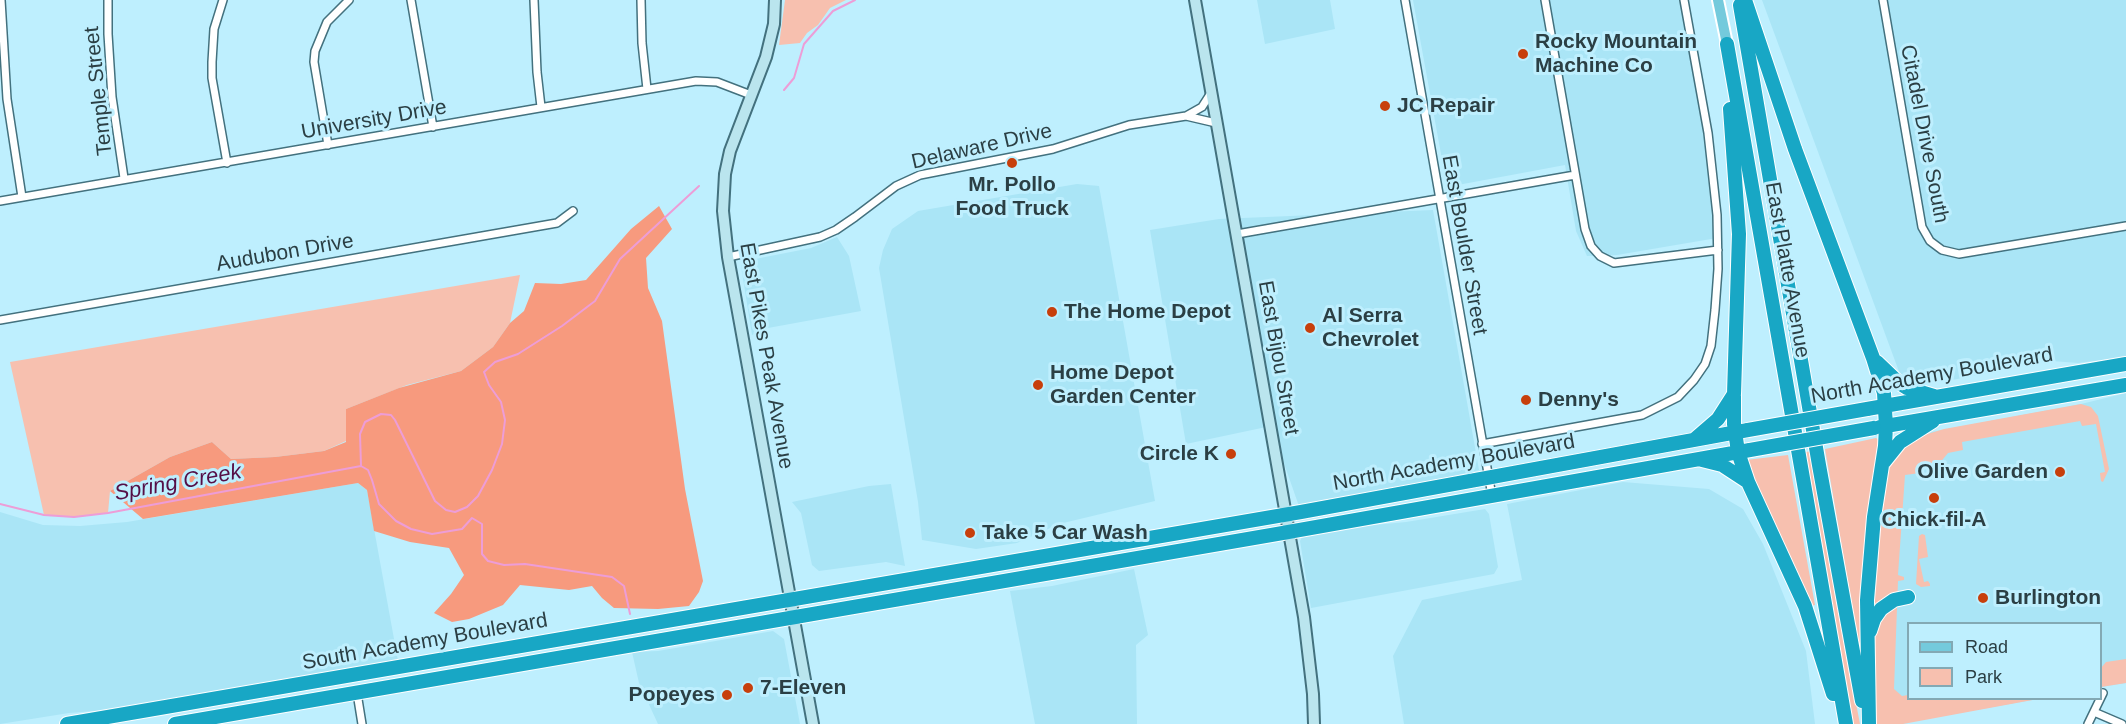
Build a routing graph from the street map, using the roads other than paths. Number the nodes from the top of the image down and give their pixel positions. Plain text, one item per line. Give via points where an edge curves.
1 (1, 0) edge
2 (108, 0) edge
3 (223, 0) edge
4 (349, 0) edge
5 (411, 0) edge
6 (534, 0) edge
7 (641, 0) edge
8 (776, 0) edge
9 (1195, 0) edge
10 (1405, 0) edge
11 (1545, 0) edge
12 (1684, 0) edge
13 (1718, 0) edge
14 (1739, 0) edge
15 (1745, 0) edge
16 (1883, 0) edge
17 (1726, 44) junction
18 (647, 89) junction
19 (1211, 93) junction
20 (751, 95) junction
21 (541, 108) junction
22 (1186, 116) junction
23 (1216, 123) junction
24 (433, 127) junction
25 (328, 145) junction
26 (227, 163) junction
27 (1575, 176) junction
28 (124, 178) junction
29 (22, 197) junction
30 (1440, 198) junction
31 (0, 201) edge
32 (573, 211) dead end
33 (2126, 226) edge
34 (1236, 234) junction
35 (1718, 250) junction
36 (728, 256) junction
37 (0, 320) edge
38 (1873, 358) junction
39 (2126, 364) edge
40 (2126, 385) edge
41 (1734, 394) junction
42 (1938, 397) junction
43 (1885, 406) junction
44 (1941, 417) junction
45 (1880, 427) junction
46 (1741, 431) junction
47 (1694, 440) junction
48 (1482, 444) junction
49 (1744, 451) junction
50 (1697, 459) junction
51 (1883, 464) junction
52 (1489, 478) junction
53 (1748, 482) junction
54 (1492, 496) junction
55 (1286, 514) junction
56 (1289, 532) junction
57 (1908, 597) dead end
58 (789, 600) junction
59 (792, 617) junction
60 (1867, 645) junction
61 (357, 693) junction
62 (2100, 700) edge
63 (2094, 712) junction
64 (68, 724) edge
65 (175, 724) edge
66 (362, 724) edge
67 (813, 724) edge
68 (1314, 724) edge
69 (1844, 724) edge
70 (1868, 724) edge
71 (2088, 724) edge
72 (2122, 724) edge

1 - 29 street via 7,99
2 - 28 street, Temple Street via 112,97
3 - 26 street via 214,29 212,63
4 - 25 street via 327,22 315,51
5 - 24 street
6 - 21 street
7 - 18 street
8 - 20 main road, East Pikes Peak Avenue via 770,42
9 - 19 main road, East Bijou Street
10 - 30 street, East Boulder Street
11 - 27 street
12 - 35 street via 1713,163
13 - 17 main road, East Platte Avenue
14 - 70 highway, East Platte Avenue
15 - 38 highway
16 - 33 street, Citadel Drive South via 1922,227 1929,241 1942,250 1959,254
17 - 41 highway via 1739,234
17 - 69 highway, East Platte Avenue
18 - 20 street, University Drive via 707,81
18 - 21 street, University Drive
19 - 22 street via 1202,107
19 - 23 main road, East Bijou Street
20 - 36 main road, East Pikes Peak Avenue via 725,174 723,211
21 - 24 street, University Drive
22 - 23 street, Delaware Drive
22 - 36 street, Delaware Drive via 1129,125 1053,149 926,173 896,186 820,237
23 - 34 main road, East Bijou Street
24 - 25 street, University Drive
25 - 26 street, University Drive
26 - 28 street, University Drive
27 - 30 street
27 - 35 street via 1587,238 1595,252 1606,259 1623,262
28 - 29 street, University Drive
29 - 31 street, University Drive
30 - 34 street
30 - 48 street, East Boulder Street
32 - 37 street, Audubon Drive via 557,223
34 - 55 main road, East Bijou Street
35 - 48 street via 1711,346 1700,372 1677,397 1633,418
36 - 58 main road, East Pikes Peak Avenue
38 - 42 highway via 1899,383
38 - 43 highway
39 - 42 highway, North Academy Boulevard
40 - 44 highway, North Academy Boulevard
41 - 46 highway
41 - 47 highway via 1716,421
42 - 43 highway, North Academy Boulevard
43 - 45 highway
43 - 46 highway, North Academy Boulevard, bridge
44 - 45 highway, North Academy Boulevard
44 - 51 highway via 1900,442
45 - 49 highway, North Academy Boulevard, bridge
45 - 51 highway
46 - 47 highway, North Academy Boulevard
46 - 49 highway
47 - 52 highway, North Academy Boulevard
48 - 52 street, East Boulder Street
49 - 50 highway, North Academy Boulevard
49 - 53 highway
50 - 53 highway via 1722,465
50 - 54 highway, North Academy Boulevard
51 - 60 highway via 1874,517
52 - 54 street, East Boulder Street
52 - 55 highway, North Academy Boulevard
53 - 69 highway via 1805,606
54 - 56 highway, North Academy Boulevard
55 - 56 main road, East Bijou Street
55 - 58 highway, North Academy Boulevard
56 - 59 highway, North Academy Boulevard
56 - 68 main road, East Bijou Street via 1310,664
57 - 60 highway via 1894,600 1878,611
58 - 59 main road, East Pikes Peak Avenue
58 - 64 highway, South Academy Boulevard
59 - 61 highway, South Academy Boulevard
59 - 67 main road, East Pikes Peak Avenue
60 - 70 highway
61 - 65 highway, South Academy Boulevard
61 - 66 street
62 - 63 street
63 - 71 street
63 - 72 street

